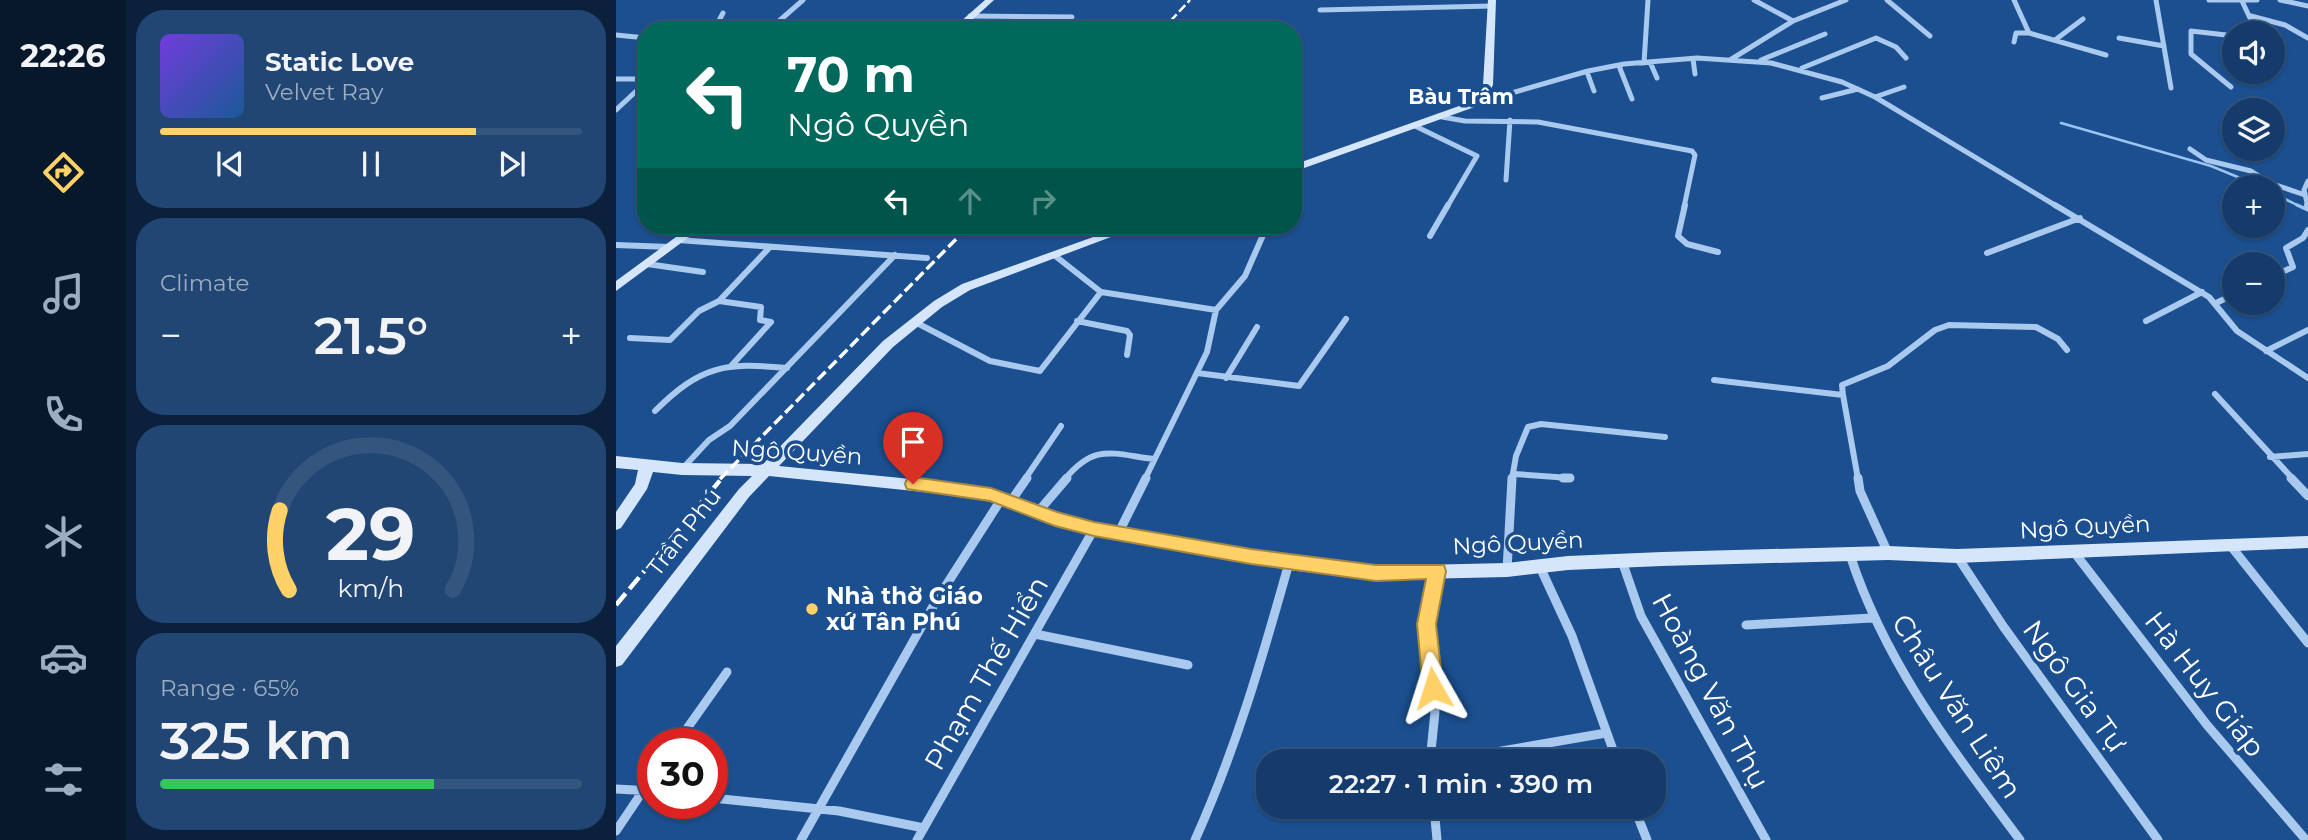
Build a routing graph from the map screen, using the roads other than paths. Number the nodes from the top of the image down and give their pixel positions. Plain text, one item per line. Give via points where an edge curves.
1 (803, 0) edge
2 (990, 0) edge
3 (1648, 0) edge
4 (1754, 0) edge
5 (1846, 0) edge
6 (1887, 0) edge
7 (2014, 0) edge
8 (2156, 0) edge
9 (2210, 0) edge
10 (2257, 0) edge
11 (2280, 0) edge
12 (2242, 1) edge
13 (1492, 3) edge
14 (2308, 6) edge
15 (1321, 10) dead end
16 (723, 13) dead end
17 (970, 16) junction
18 (2251, 16) junction
19 (1072, 17) dead end
20 (2082, 19) dead end
21 (719, 21) edge
22 (779, 21) edge
23 (965, 21) edge
24 (1793, 21) junction
25 (2252, 21) edge
26 (2029, 33) junction
27 (1825, 34) dead end
28 (2222, 35) edge
29 (616, 36) edge
30 (637, 37) edge
31 (1930, 37) dead end
32 (2119, 38) dead end
33 (2308, 38) edge
34 (2055, 40) junction
35 (2014, 42) dead end
36 (2164, 46) junction
37 (2106, 55) dead end
38 (1906, 58) dead end
39 (1693, 59) junction
40 (1730, 60) junction
41 (1761, 61) junction
42 (1647, 63) junction
43 (1619, 66) junction
44 (1801, 68) junction
45 (1587, 72) junction
46 (1695, 74) dead end
47 (1657, 78) dead end
48 (616, 79) edge
49 (637, 80) edge
50 (2222, 80) edge
51 (2227, 84) edge
52 (1904, 87) dead end
53 (2231, 87) dead end
54 (2171, 88) dead end
55 (1859, 89) junction
56 (637, 90) edge
57 (1594, 91) dead end
58 (1875, 97) junction
59 (1822, 98) dead end
60 (1632, 99) dead end
61 (1480, 102) junction
62 (616, 110) edge
63 (1442, 117) junction
64 (1510, 120) junction
65 (1415, 125) junction
66 (2190, 149) dead end
67 (1302, 166) edge
68 (1506, 180) dead end
69 (2308, 181) edge
70 (2305, 195) junction
71 (2308, 208) edge
72 (2080, 218) junction
73 (2308, 230) edge
74 (686, 235) edge
75 (1109, 235) edge
76 (1264, 235) edge
77 (1430, 236) dead end
78 (674, 244) junction
79 (616, 245) edge
80 (770, 247) junction
81 (1718, 252) dead end
82 (1987, 253) dead end
83 (895, 255) junction
84 (1054, 255) junction
85 (927, 258) dead end
86 (647, 264) junction
87 (2285, 271) edge
88 (703, 272) dead end
89 (616, 287) edge
90 (1101, 292) junction
91 (2202, 292) junction
92 (2222, 300) edge
93 (719, 301) junction
94 (2216, 303) junction
95 (1216, 310) junction
96 (1346, 319) dead end
97 (1077, 321) junction
98 (2146, 321) dead end
99 (915, 322) junction
100 (1257, 327) dead end
101 (2308, 330) edge
102 (630, 338) dead end
103 (2067, 350) dead end
104 (2266, 351) junction
105 (1127, 355) dead end
106 (731, 366) junction
107 (787, 368) junction
108 (1197, 373) junction
109 (1226, 378) junction
110 (2308, 378) edge
111 (1714, 380) dead end
112 (2215, 394) dead end
113 (1843, 395) junction
114 (655, 411) dead end
115 (1062, 426) dead end
116 (1665, 437) dead end
117 (2308, 454) edge
118 (2270, 457) junction
119 (1154, 460) junction
120 (616, 462) edge
121 (647, 465) junction
122 (682, 469) junction
123 (766, 470) junction
124 (1514, 474) junction
125 (1570, 478) dead end
126 (2308, 496) edge
127 (1007, 500) junction
128 (1038, 512) junction
129 (616, 524) edge
130 (1094, 529) junction
131 (1118, 534) junction
132 (2308, 541) edge
133 (2230, 545) junction
134 (2073, 551) junction
135 (1888, 553) junction
136 (1849, 554) junction
137 (1957, 556) junction
138 (1622, 561) junction
139 (1289, 563) junction
140 (1540, 567) junction
141 (1507, 570) junction
142 (1437, 571) junction
143 (1872, 618) junction
144 (1746, 625) dead end
145 (1035, 634) junction
146 (2308, 643) edge
147 (616, 659) edge
148 (1188, 665) dead end
149 (727, 672) dead end
150 (687, 728) edge
151 (1606, 733) junction
152 (1431, 749) edge
153 (1520, 749) edge
154 (1612, 749) edge
155 (616, 789) edge
156 (637, 790) edge
157 (728, 799) edge
158 (637, 805) edge
159 (816, 809) junction
160 (1435, 819) edge
161 (1639, 819) edge
162 (924, 828) junction
163 (616, 831) edge
164 (801, 840) edge
165 (917, 840) edge
166 (1195, 840) edge
167 (1437, 840) edge
168 (1647, 840) edge
169 (1766, 840) edge
170 (2020, 840) edge
171 (2158, 840) edge
172 (2306, 840) edge

1 - 22 street
2 - 17 street
3 - 42 street
4 - 24 street
5 - 24 street
6 - 31 street
7 - 26 street
8 - 36 street
9 - 12 street
10 - 12 street
11 - 14 street
12 - 18 street
13 - 15 street
13 - 61 street via 1488,85
16 - 21 street
17 - 19 street
17 - 23 street
18 - 25 street
18 - 33 street via 2285,25
20 - 34 street
24 - 40 street
26 - 34 street
26 - 35 street via 2016,33
27 - 41 street
28 - 50 street via 2191,31 2191,54
29 - 30 street
32 - 36 street
34 - 37 street
36 - 54 street
38 - 44 street via 1896,47 1876,38
39 - 40 street
39 - 42 street
39 - 46 street
40 - 41 street
41 - 44 street
42 - 43 street
42 - 47 street
43 - 45 street
43 - 60 street
44 - 55 street
45 - 57 street
45 - 61 street
48 - 49 street
51 - 53 street
52 - 58 street
55 - 58 street
55 - 59 street
56 - 62 street
58 - 72 street
61 - 63 street
63 - 64 street
63 - 65 street
64 - 68 street
64 - 81 street via 1692,152 1678,236 1687,244
65 - 67 street
65 - 77 street via 1477,156
66 - 70 street via 2206,160 2251,171
69 - 70 street
70 - 71 street
72 - 82 street
72 - 91 street
73 - 87 street via 2286,248 2293,267
74 - 78 street
75 - 84 street, Trần Phú
76 - 95 street via 1245,276
78 - 79 street
78 - 80 street
78 - 86 street
80 - 83 street
80 - 93 street
83 - 85 street
83 - 107 street
84 - 90 street
84 - 99 street, Trần Phú via 966,287
86 - 88 street
86 - 89 street
90 - 95 street
90 - 97 street
91 - 94 street
91 - 98 street
92 - 94 street
93 - 102 street via 699,311 670,340
93 - 106 street via 761,307 760,320 771,322
94 - 104 street via 2237,331
95 - 108 street via 1207,352
96 - 109 street via 1299,386
97 - 99 street via 1045,366 1032,372 990,361
97 - 105 street via 1126,331 1130,335
99 - 123 street, Trần Phú via 871,360
100 - 109 street
101 - 104 street
103 - 113 street via 2036,327 1941,326 1888,366 1849,380 1842,385
104 - 110 street
106 - 107 street
106 - 114 street via 703,369
107 - 122 street
108 - 109 street
108 - 119 street
111 - 113 street
112 - 118 street
113 - 135 street via 1860,491
115 - 127 street
116 - 124 street via 1533,425 1525,430
117 - 118 street
118 - 126 street
119 - 128 street via 1087,456
119 - 131 street
120 - 121 street, Ngô Quyền
121 - 122 street, Ngô Quyền
121 - 129 street via 642,485
122 - 123 street, Ngô Quyền
123 - 127 street, Ngô Quyền via 962,490
123 - 147 street, Trần Phú
124 - 125 street
124 - 141 street
127 - 128 street, Ngô Quyền
127 - 159 street via 936,601
128 - 130 street, Ngô Quyền
130 - 131 street, Ngô Quyền
130 - 145 street, Phạm Thế Hiển
131 - 139 street, Ngô Quyền
132 - 133 street, Ngô Quyền
133 - 134 street, Ngô Quyền
133 - 146 street
134 - 137 street, Ngô Quyền
134 - 172 street, Hà Huy Giáp via 2215,735
135 - 136 street, Ngô Quyền
135 - 137 street, Ngô Quyền
136 - 138 street, Ngô Quyền
136 - 143 street, Châu Văn Liêm
137 - 171 street, Ngô Gia Tự
138 - 140 street, Ngô Quyền
138 - 169 street, Hoàng Văn Thụ via 1641,616
139 - 142 street, Ngô Quyền via 1376,573
139 - 166 street via 1243,722
140 - 141 street, Ngô Quyền
140 - 151 street via 1572,636
141 - 142 street, Ngô Quyền
142 - 152 street via 1426,624 1435,712
143 - 144 street
143 - 170 street, Châu Văn Liêm via 1947,742
145 - 148 street
145 - 162 street, Phạm Thế Hiển
149 - 150 street
151 - 153 street
151 - 154 street
155 - 156 street
157 - 159 street
158 - 163 street
159 - 162 street
159 - 164 street
160 - 167 street
161 - 168 street
162 - 165 street, Phạm Thế Hiển

